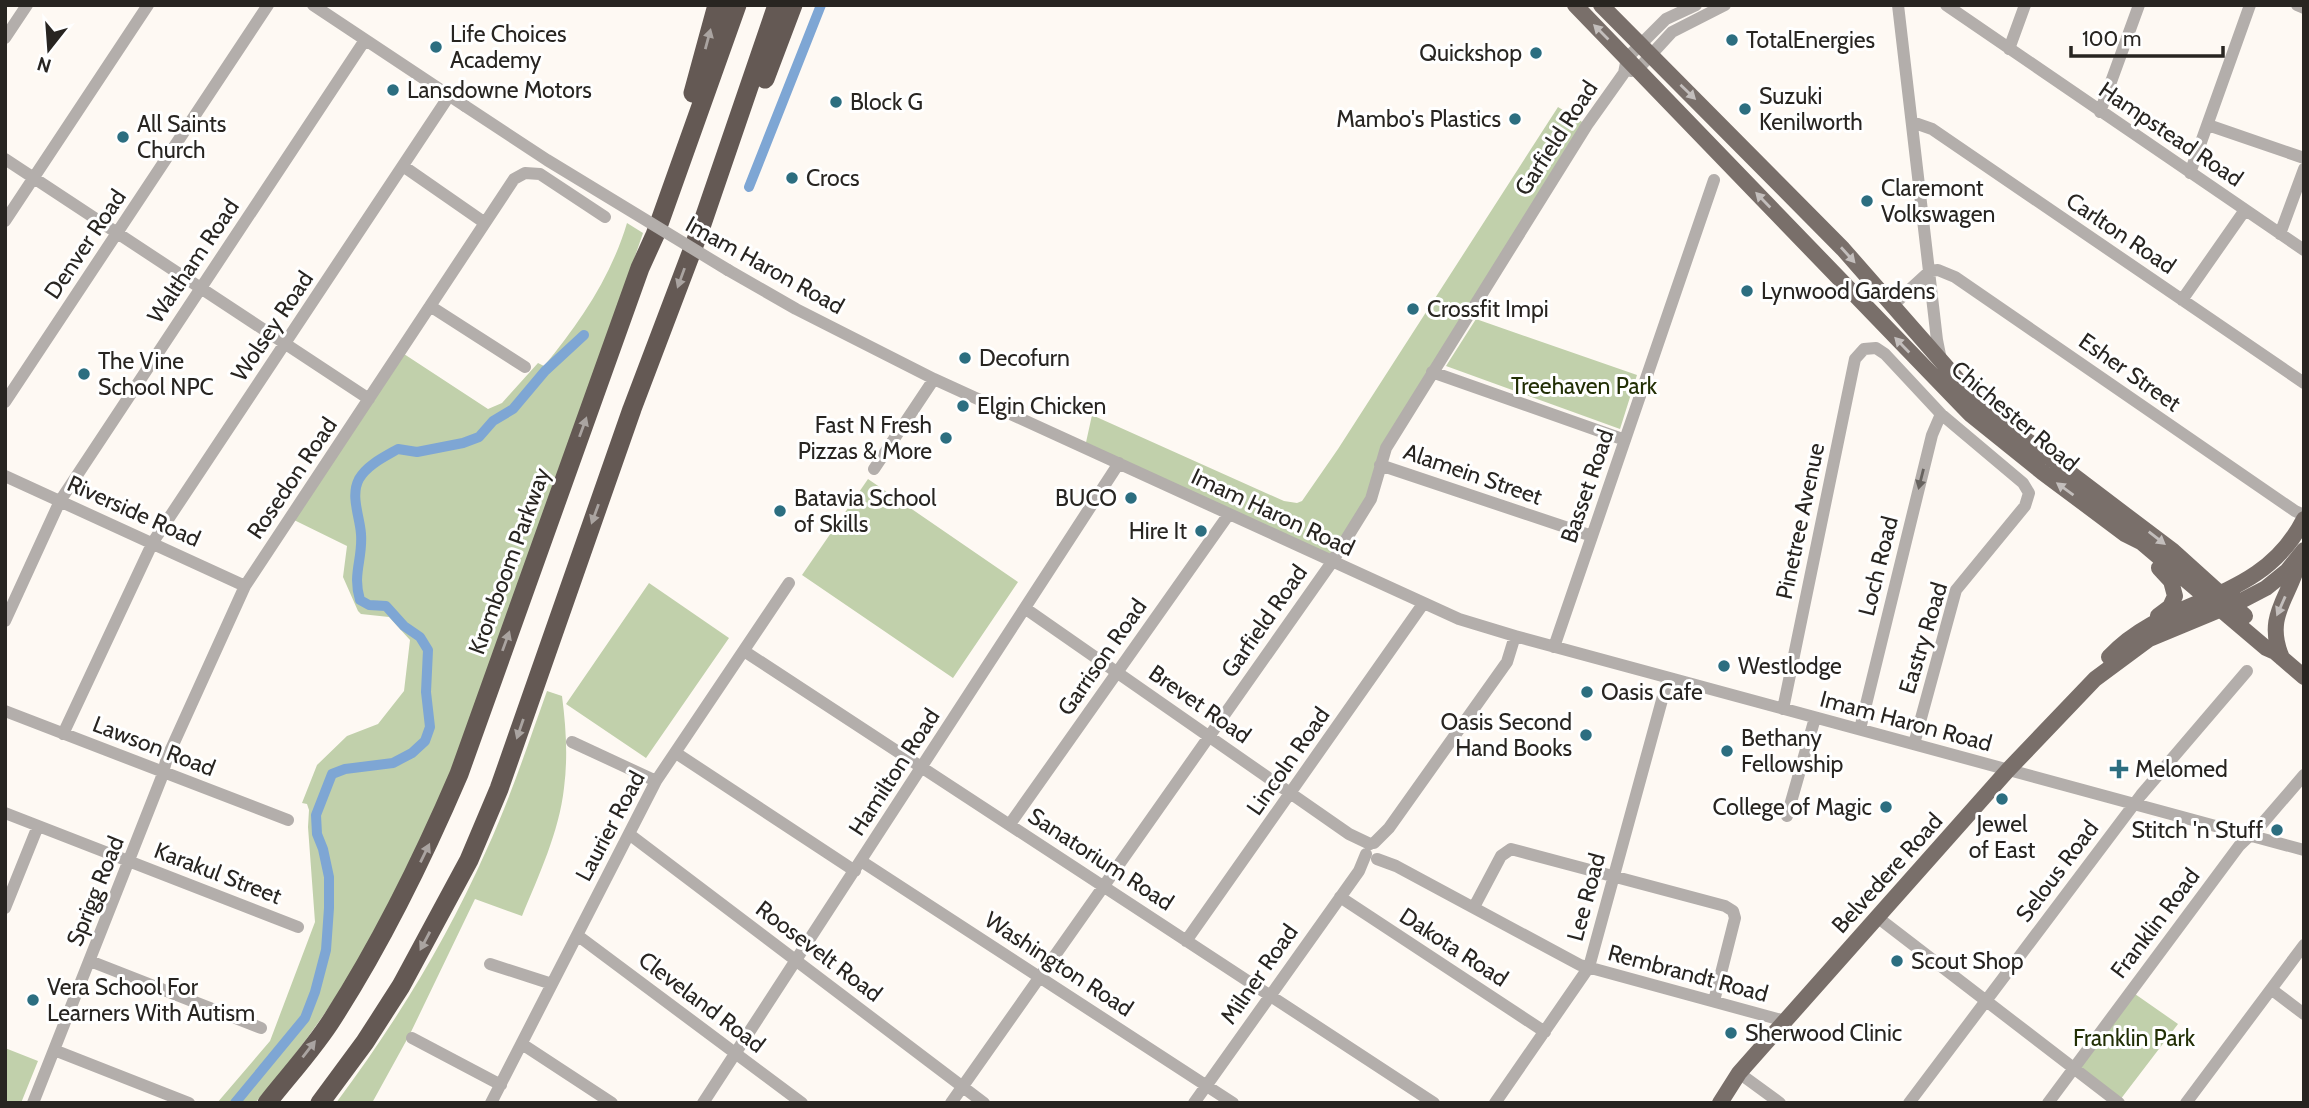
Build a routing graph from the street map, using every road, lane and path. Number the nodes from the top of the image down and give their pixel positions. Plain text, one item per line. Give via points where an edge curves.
1 (27, 5) edge
2 (148, 5) edge
3 (268, 5) edge
4 (313, 5) edge
5 (717, 5) edge
6 (737, 5) edge
7 (777, 5) edge
8 (793, 5) edge
9 (1575, 5) edge
10 (1601, 5) edge
11 (1696, 5) edge
12 (1725, 5) edge
13 (1898, 5) edge
14 (1946, 5) edge
15 (2025, 5) edge
16 (2138, 5) edge
17 (2250, 5) edge
18 (2297, 5) edge
19 (2304, 8) edge
20 (5, 38) edge
21 (365, 40) junction
22 (1645, 50) junction
23 (2009, 50) junction
24 (1630, 67) junction
25 (449, 96) junction
26 (2100, 112) junction
27 (1912, 122) junction
28 (2208, 125) junction
29 (2304, 158) edge
30 (5, 159) edge
31 (403, 166) junction
32 (2304, 169) edge
33 (2190, 173) junction
34 (34, 178) junction
35 (1714, 180) dead end
36 (2245, 210) junction
37 (606, 216) dead end
38 (5, 220) edge
39 (485, 223) junction
40 (701, 226) junction
41 (118, 233) junction
42 (2280, 233) junction
43 (2304, 250) edge
44 (640, 268) junction
45 (1930, 271) junction
46 (202, 287) junction
47 (2182, 300) junction
48 (1893, 305) junction
49 (430, 306) junction
50 (285, 343) junction
51 (1868, 347) joint
52 (1942, 363) junction
53 (525, 367) dead end
54 (1432, 372) junction
55 (934, 379) junction
56 (2304, 383) edge
57 (369, 399) junction
58 (5, 402) edge
59 (1941, 414) junction
60 (1625, 440) junction
61 (1119, 463) junction
62 (1380, 465) junction
63 (874, 469) dead end
64 (5, 476) edge
65 (60, 501) junction
66 (1229, 514) junction
67 (2304, 517) edge
68 (2125, 534) junction
69 (1592, 536) junction
70 (153, 542) junction
71 (2302, 553) edge
72 (1332, 562) junction
73 (789, 583) dead end
74 (245, 586) junction
75 (2220, 601) junction
76 (1423, 604) junction
77 (1026, 609) junction
78 (2192, 620) junction
79 (5, 621) edge
80 (2149, 625) junction
81 (1515, 636) junction
82 (2254, 637) junction
83 (1554, 647) junction
84 (744, 651) junction
85 (2279, 655) junction
86 (2247, 671) dead end
87 (1117, 672) junction
88 (2304, 677) edge
89 (1668, 678) junction
90 (2095, 679) junction
91 (1783, 709) junction
92 (5, 711) edge
93 (1815, 718) junction
94 (1860, 729) junction
95 (64, 734) junction
96 (1209, 737) junction
97 (572, 742) dead end
98 (1914, 744) junction
99 (676, 753) junction
100 (922, 767) junction
101 (2008, 770) junction
102 (163, 772) junction
103 (2304, 775) edge
104 (656, 781) junction
105 (1291, 794) junction
106 (2134, 804) junction
107 (5, 813) edge
108 (1787, 816) dead end
109 (288, 820) dead end
110 (1010, 824) junction
111 (38, 826) junction
112 (629, 834) junction
113 (2250, 835) junction
114 (2304, 850) edge
115 (1374, 851) junction
116 (129, 861) junction
117 (858, 866) junction
118 (1614, 876) junction
119 (1103, 886) junction
120 (1340, 897) junction
121 (1474, 907) junction
122 (5, 908) edge
123 (1877, 918) junction
124 (298, 927) dead end
125 (577, 934) junction
126 (1186, 941) junction
127 (2304, 945) edge
128 (796, 960) junction
129 (90, 961) junction
130 (491, 964) dead end
131 (1589, 967) junction
132 (1040, 977) junction
133 (552, 984) junction
134 (2271, 989) junction
135 (1270, 995) junction
136 (1714, 1001) junction
137 (1986, 1001) junction
138 (2304, 1014) edge
139 (1785, 1021) junction
140 (261, 1028) dead end
141 (1545, 1032) junction
142 (412, 1038) dead end
143 (522, 1044) junction
144 (54, 1050) junction
145 (735, 1053) junction
146 (2074, 1068) junction
147 (1740, 1073) junction
148 (501, 1085) junction
149 (1206, 1085) junction
150 (962, 1086) junction
151 (33, 1103) edge
152 (189, 1103) edge
153 (267, 1103) edge
154 (320, 1103) edge
155 (491, 1103) edge
156 (612, 1103) edge
157 (703, 1103) edge
158 (802, 1103) edge
159 (951, 1103) edge
160 (984, 1103) edge
161 (1194, 1103) edge
162 (1233, 1103) edge
163 (1434, 1103) edge
164 (1494, 1103) edge
165 (1720, 1103) edge
166 (1780, 1103) edge
167 (1909, 1103) edge
168 (2048, 1103) edge
169 (2119, 1103) edge
170 (2186, 1103) edge

1 - 20 street
2 - 34 street
3 - 41 street, Denver Road
4 - 21 street, Imam Haron Road
44 -> 5 highway
6 - 44 highway, Kromboom Parkway
7 - 40 highway
8 - 40 highway via 738,149
24 -> 9 main road, Chichester Road
10 - 22 main road, Chichester Road
11 - 22 street, Garfield Road via 1666,19
12 - 22 street, Garfield Road via 1678,27
13 - 27 street
14 - 23 street, Hampstead Road
15 - 23 street
16 - 26 street
17 - 28 street
18 - 19 street
21 - 25 street, Imam Haron Road
21 - 46 street, Waltham Road
22 - 24 street, Garfield Road
22 -> 48 main road, Chichester Road
23 - 26 street, Hampstead Road
24 - 54 street, Garfield Road via 1587,125
68 -> 24 main road, Chichester Road via 1970,414
25 - 31 street, Wolsey Road
25 - 55 street, Imam Haron Road, bridge via 728,270
26 - 33 street, Hampstead Road
27 - 45 street
27 - 47 street, Carlton Road via 1932,129
28 - 29 street
28 - 33 street
30 - 34 street
31 - 39 street
31 - 50 street, Wolsey Road
32 - 42 street
33 - 36 street, Hampstead Road
34 - 38 street
34 - 41 street
35 - 60 street, Basset Road
36 - 42 street, Hampstead Road
36 - 47 street
37 - 39 street, Rosedon Road via 540,174 528,172 514,179
39 - 49 street, Rosedon Road
40 -> 154 highway via 499,789 469,860 401,986
41 - 46 street
41 - 58 street, Denver Road
42 - 43 street, Hampstead Road
153 -> 44 highway, Kromboom Parkway via 332,1020 431,840 459,774
45 - 48 street
45 - 52 street
45 - 67 street, Esher Street via 1955,277
46 - 50 street
46 - 65 street, Waltham Road
47 - 56 street, Carlton Road
48 - 52 main road, Chichester Road
49 - 53 street
49 - 57 street, Rosedon Road
50 - 57 street
50 - 70 street, Wolsey Road
51 - 59 street, Eastry Road via 1885,355
51 - 91 street, Pinetree Avenue via 1855,359
52 -> 75 main road, Chichester Road via 1990,415 2141,526
54 - 60 street
54 - 62 street, Garfield Road
55 - 61 street, Imam Haron Road
55 - 63 street
57 - 74 street, Rosedon Road
59 -> 94 street, Loch Road
59 - 98 street, Eastry Road via 2023,483 2028,497 1956,590
60 - 69 street, Basset Road
61 - 66 street, Imam Haron Road
61 - 77 street, Hamilton Road
62 - 69 street, Alamein Street
62 - 72 street, Garfield Road via 1371,499
64 - 65 street, Riverside Road
65 - 70 street, Riverside Road
65 - 79 street, Waltham Road
66 - 72 street, Imam Haron Road
66 - 87 street, Garrison Road
67 - 75 main road via 2273,563
68 - 75 main road, Chichester Road
68 - 80 main road via 2175,588 2174,602
69 - 83 street, Basset Road
70 - 74 street, Riverside Road
70 - 95 street, Wolsey Road
71 - 75 main road via 2266,587
71 -> 85 main road via 2274,625
72 - 76 street, Imam Haron Road
72 - 96 street, Garfield Road
73 - 84 street, Laurier Road
74 - 102 street, Rosedon Road
75 - 78 main road, Belvedere Road
75 - 80 main road, Belvedere Road
75 - 82 main road, Chichester Road
75 - 85 main road, Chichester Road via 2268,638
76 - 81 street, Imam Haron Road
76 - 105 street, Lincoln Road
77 - 87 street, Brevet Road
77 - 100 street, Hamilton Road
78 - 82 main road via 2227,624
78 - 90 main road, Belvedere Road via 2137,646
80 - 90 main road, Belvedere Road via 2110,655
81 - 83 street, Imam Haron Road
81 - 115 street, Milner Road via 1510,657
82 - 85 main road, Chichester Road
83 - 89 street, Imam Haron Road
84 - 99 street, Laurier Road
84 - 100 street, Sanatorium Road
85 - 88 main road, Chichester Road
86 - 106 street, Selous Road
87 - 96 street, Brevet Road
87 - 110 street, Garrison Road
89 - 91 street, Imam Haron Road
89 - 118 street, Lee Road
90 - 101 main road, Belvedere Road
91 - 93 street, Imam Haron Road
92 - 95 street, Lawson Road
93 - 94 street, Imam Haron Road
93 - 108 street
94 - 98 street, Imam Haron Road
95 - 102 street, Lawson Road
96 - 105 street, Brevet Road
96 - 119 street, Garfield Road
97 - 104 street
98 - 101 street, Imam Haron Road
99 - 104 street, Laurier Road
99 - 117 street, Washington Road
100 - 110 street, Sanatorium Road
100 - 117 street, Hamilton Road
101 - 106 street, Imam Haron Road
101 - 123 main road, Belvedere Road
102 - 109 street, Lawson Road
102 - 116 street, Sprigg Road
103 - 113 street, Franklin Road
104 - 112 street, Laurier Road
105 - 115 street, Brevet Road
105 - 126 street, Lincoln Road
106 - 113 street, Imam Haron Road
106 - 137 street, Selous Road
107 - 111 street, Karakul Street
110 - 119 street, Sanatorium Road
111 - 116 street, Karakul Street
111 - 122 street
112 - 125 street, Laurier Road
112 - 128 street, Roosevelt Road
113 - 114 street, Imam Haron Road
113 - 146 street, Franklin Road
115 - 120 street, Milner Road
115 - 121 street, Rembrandt Road
116 - 124 street, Karakul Street
116 - 129 street, Sprigg Road
117 - 128 street, Hamilton Road
117 - 132 street, Washington Road
118 - 121 street via 1511,849 1500,856
118 - 131 street, Lee Road
118 - 136 street via 1733,911
119 - 126 street, Sanatorium Road
119 - 132 street, Garfield Road
120 - 135 street, Milner Road
120 - 141 street, Dakota Road
121 - 131 street, Rembrandt Road
123 - 137 street
123 - 139 main road, Belvedere Road
125 - 133 street, Laurier Road
125 - 145 street, Cleveland Road
126 - 135 street, Sanatorium Road
127 - 134 street
128 - 145 street, Hamilton Road
128 - 150 street, Roosevelt Road
129 - 140 street
129 - 144 street, Sprigg Road
130 - 133 street
131 - 136 street, Rembrandt Road
131 - 141 street, Lee Road
132 - 149 street, Washington Road
132 - 150 street, Garfield Road
133 - 143 street, Laurier Road
134 - 138 street
134 - 170 street
135 - 149 street, Milner Road
135 - 163 street, Sanatorium Road
136 - 139 street, Rembrandt Road
137 - 146 street
137 - 167 street, Selous Road
139 - 147 main road, Belvedere Road
141 - 164 street, Lee Road
142 - 148 street
143 - 148 street, Laurier Road
143 - 156 street
144 - 151 street, Sprigg Road
144 - 152 street
145 - 157 street, Hamilton Road
145 - 158 street, Cleveland Road
146 - 168 street, Franklin Road
146 - 169 street
147 - 165 main road, Belvedere Road
147 - 166 street
148 - 155 street, Laurier Road
149 - 161 street, Milner Road
149 - 162 street, Washington Road
150 - 159 street, Garfield Road
150 - 160 street, Roosevelt Road

